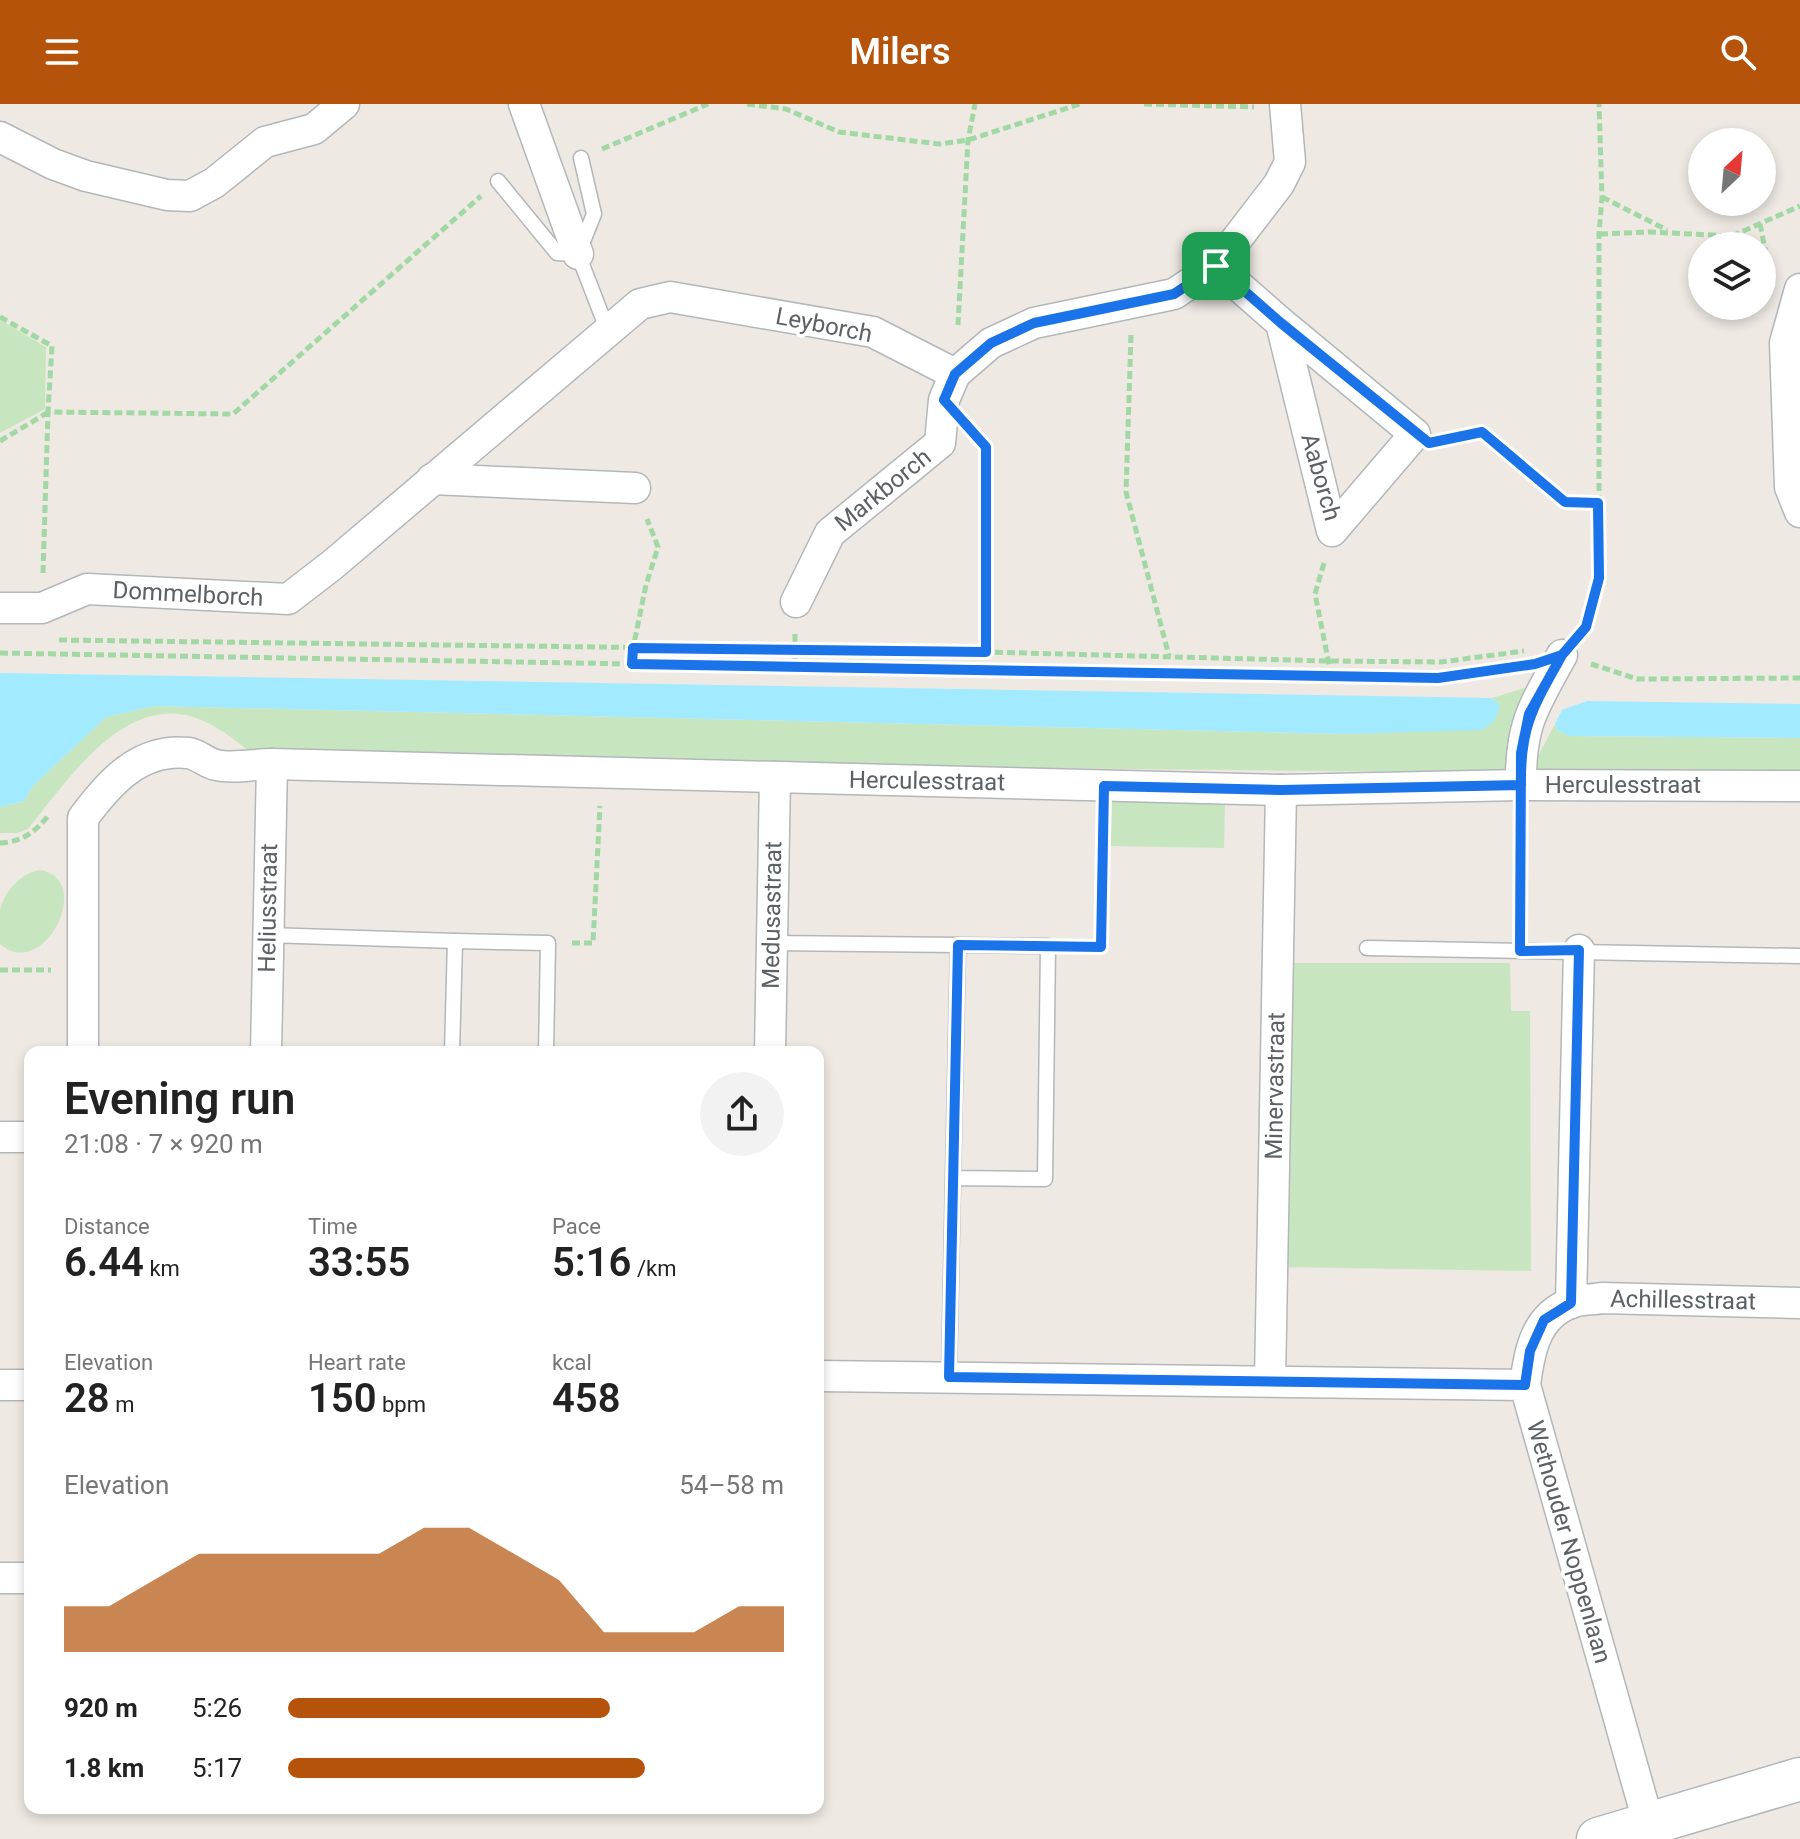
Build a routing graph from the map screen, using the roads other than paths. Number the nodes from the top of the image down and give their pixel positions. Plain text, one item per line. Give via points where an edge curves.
1 (344, 104) edge
2 (524, 104) edge
3 (1286, 106) edge
4 (0, 137) edge
5 (581, 158) road end
6 (498, 181) road end
7 (578, 254) junction
8 (1216, 266) junction
9 (1800, 289) edge
10 (1281, 323) junction
11 (607, 329) junction
12 (949, 387) junction
13 (432, 479) junction
14 (635, 488) road end
15 (1800, 512) edge
16 (796, 602) dead end
17 (0, 608) edge
18 (1562, 655) road end
19 (272, 764) junction
20 (775, 777) junction
21 (1521, 785) junction
22 (1800, 786) edge
23 (1281, 790) junction
24 (267, 935) junction
25 (455, 941) junction
26 (771, 943) junction
27 (958, 945) junction
28 (1367, 948) dead end
29 (1579, 950) junction
30 (1800, 956) edge
31 (83, 1046) edge
32 (266, 1046) edge
33 (452, 1046) edge
34 (546, 1046) edge
35 (770, 1046) edge
36 (0, 1137) edge
37 (24, 1137) edge
38 (953, 1178) junction
39 (1571, 1303) junction
40 (1800, 1303) edge
41 (824, 1376) edge
42 (949, 1377) junction
43 (1270, 1381) junction
44 (0, 1385) edge
45 (24, 1385) edge
46 (1525, 1385) junction
47 (0, 1578) edge
48 (24, 1578) edge
49 (1800, 1779) edge
50 (1649, 1825) junction
51 (1598, 1839) edge

1 - 4 street via 314,129 265,142 190,196 86,176
2 - 7 street
3 - 8 street via 1290,162
5 - 7 lane via 594,214
6 - 7 lane via 557,253
7 - 11 lane
8 - 10 street
8 - 12 street via 1174,294 1034,323 991,343
9 - 15 street via 1785,343 1790,487
10 - 10 street, Aaborch via 1332,531 1415,434
11 - 12 street, Leyborch via 640,304 670,297 873,332
11 - 13 street, Dommelborch
12 - 16 street, Markborch via 940,443 830,533
13 - 14 street
13 - 17 street, Dommelborch via 288,599 87,589 42,608
18 - 21 street via 1529,714
19 - 20 street, Herculesstraat
19 - 24 street, Heliusstraat
19 - 31 street, Herculesstraat via 216,765 190,753 153,754 125,770 83,818
20 - 23 street, Herculesstraat
20 - 26 street, Medusastraat
21 - 22 street, Herculesstraat
21 - 23 street, Herculesstraat
23 - 43 street, Minervastraat
24 - 25 lane
24 - 32 street, Heliusstraat
25 - 33 lane
25 - 34 lane via 548,943
26 - 27 lane
26 - 35 street, Medusastraat
27 - 38 lane
27 - 38 lane via 1048,946 1045,1179
28 - 29 lane
29 - 30 lane
29 - 39 street
36 - 37 street
38 - 42 lane
39 - 40 street, Achillesstraat via 1602,1298
39 - 46 street via 1544,1320 1530,1351
41 - 42 street
42 - 43 street
43 - 46 street
44 - 45 street
46 - 50 street, Wethouder Noppenlaan
47 - 48 street
49 - 50 street
50 - 51 street

